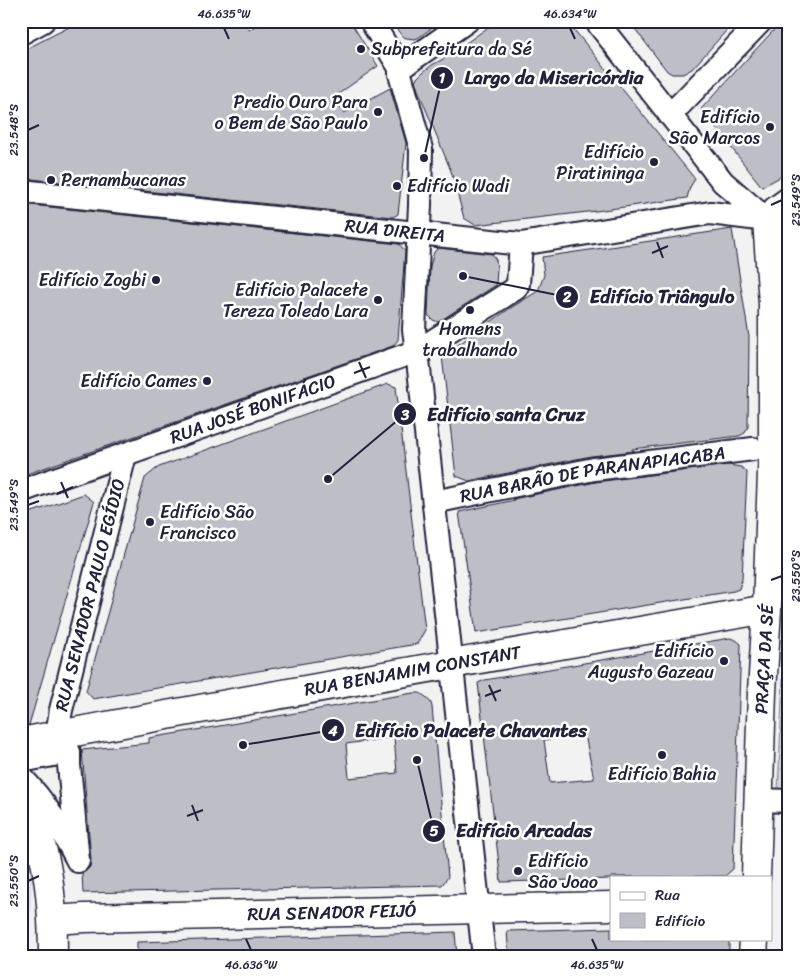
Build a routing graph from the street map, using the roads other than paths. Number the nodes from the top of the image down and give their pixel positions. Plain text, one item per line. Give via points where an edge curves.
1 (43, 21) edge
2 (371, 21) edge
3 (467, 21) edge
4 (596, 21) edge
5 (761, 21) edge
6 (21, 33) edge
7 (400, 68) junction
8 (670, 115) junction
9 (21, 191) edge
10 (789, 198) edge
11 (778, 224) edge
12 (418, 233) junction
13 (521, 244) junction
14 (418, 352) junction
15 (753, 449) dead end
16 (125, 455) junction
17 (21, 491) edge
18 (434, 502) junction
19 (767, 609) junction
20 (452, 663) junction
21 (57, 735) junction
22 (21, 742) edge
23 (21, 761) edge
24 (21, 777) edge
25 (759, 800) junction
26 (789, 801) edge
27 (21, 802) edge
28 (756, 876) edge
29 (610, 906) edge
30 (479, 909) junction
31 (53, 920) junction
32 (754, 940) edge
33 (53, 957) edge
34 (484, 957) edge
35 (753, 957) edge

1 - 6 street
2 - 7 street
3 - 7 street
4 - 8 street
5 - 8 street
7 - 12 street via 421,149
8 - 11 street via 724,182
9 - 12 street, RUA DIREITA
10 - 11 street via 775,208
11 - 13 street, RUA DIREITA via 710,213
11 - 19 main road, PRAÇA DA SÉ via 773,304 773,446
12 - 13 street, RUA DIREITA
12 - 14 street via 414,330
13 - 14 street, RUA JOSÉ BONIFÁCIO via 515,289
14 - 16 street, RUA JOSÉ BONIFÁCIO
14 - 18 street
15 - 18 street, RUA BARÃO DE PARANAPIACABA via 594,468
16 - 17 street, RUA JOSÉ BONIFÁCIO
16 - 21 street, RUA SENADOR PAULO EGÍDIO
18 - 20 street
19 - 20 main road, RUA BENJAMIM CONSTANT
19 - 25 main road, PRAÇA DA SÉ
20 - 21 main road, RUA BENJAMIM CONSTANT
20 - 30 street
21 - 22 main road, RUA BENJAMIM CONSTANT
23 - 24 street via 69,752 78,861 48,808
25 - 26 street
25 - 28 main road, PRAÇA DA SÉ
27 - 31 main road via 38,834 43,852
29 - 30 main road, RUA SENADOR FEIJÓ
30 - 31 main road, RUA SENADOR FEIJÓ
30 - 34 street
31 - 33 main road
32 - 35 main road

